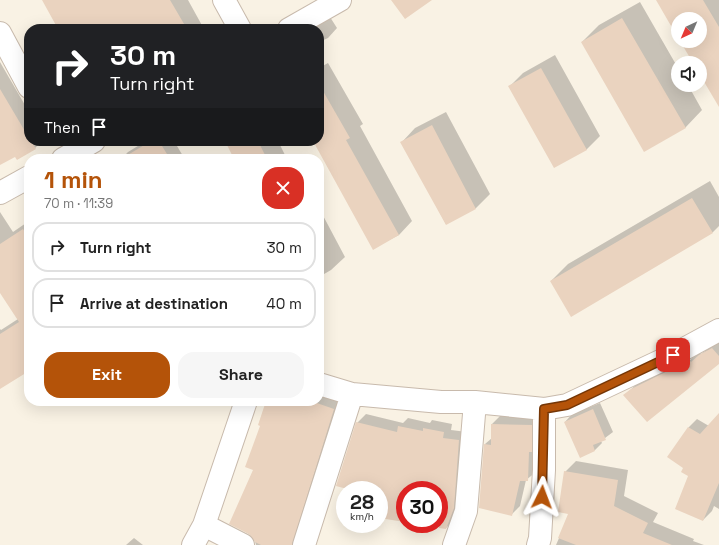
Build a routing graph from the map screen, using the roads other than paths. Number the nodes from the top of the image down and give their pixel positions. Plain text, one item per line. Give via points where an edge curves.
1 (224, 0) edge
2 (340, 0) edge
3 (237, 24) edge
4 (298, 24) edge
5 (0, 33) edge
6 (24, 78) edge
7 (82, 146) edge
8 (63, 154) edge
9 (24, 180) edge
10 (0, 193) edge
11 (715, 337) edge
12 (324, 386) edge
13 (352, 394) junction
14 (475, 402) junction
15 (244, 406) edge
16 (544, 409) junction
17 (204, 525) junction
18 (544, 542) edge
19 (193, 545) edge
20 (243, 545) edge
21 (304, 545) edge
22 (454, 545) edge

1 - 3 street
2 - 4 street
5 - 6 street
7 - 8 street
9 - 10 street
11 - 16 street via 567,405
12 - 13 street
13 - 14 street via 441,402
13 - 21 street
14 - 16 street
14 - 22 street via 466,511
15 - 17 street
16 - 18 street
17 - 19 street
17 - 20 street

